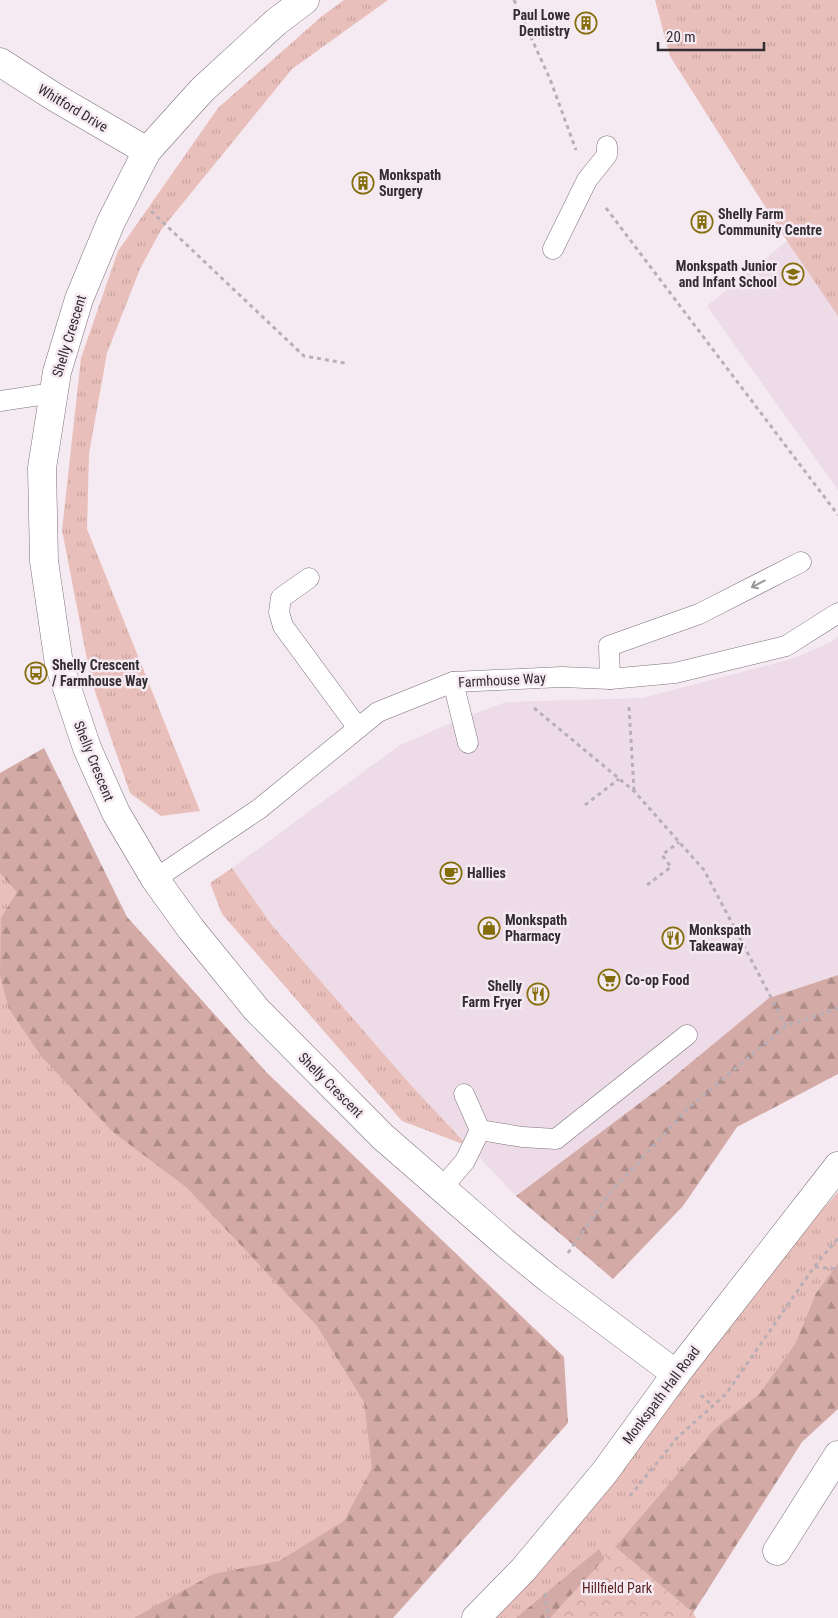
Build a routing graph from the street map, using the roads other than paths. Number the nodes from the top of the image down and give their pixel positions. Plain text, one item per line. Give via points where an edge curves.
1 (305, 0) edge
2 (0, 62) edge
3 (607, 146) dead end
4 (147, 151) junction
5 (553, 249) dead end
6 (54, 393) junction
7 (0, 401) edge
8 (801, 562) dead end
9 (308, 578) dead end
10 (838, 613) edge
11 (619, 678) junction
12 (453, 682) junction
13 (358, 728) junction
14 (468, 743) dead end
15 (155, 880) junction
16 (687, 1035) dead end
17 (464, 1094) dead end
18 (480, 1130) junction
19 (838, 1166) edge
20 (442, 1188) junction
21 (676, 1374) junction
22 (838, 1455) edge
23 (777, 1551) dead end
24 (476, 1618) edge

1 - 4 street, Shelly Crescent via 276,22 202,90
2 - 4 street, Whitford Drive
3 - 5 lane via 607,155 587,180
4 - 6 street, Shelly Crescent via 111,222 80,299 56,372
6 - 7 lane
6 - 15 street, Shelly Crescent via 42,468 44,562 58,664 108,797
8 -> 11 lane via 699,614 609,646
9 - 13 lane via 281,598 279,612 284,626
10 - 11 lane, Farmhouse Way via 786,646 675,673
11 - 12 lane, Farmhouse Way
12 - 13 lane, Farmhouse Way via 378,712
12 - 14 lane
13 - 15 lane, Farmhouse Way via 259,809
15 - 20 street, Shelly Crescent via 256,1009 382,1137
16 - 18 lane via 556,1139
17 - 18 lane
18 - 20 lane via 465,1161
19 - 21 street, Monkspath Hall Road
20 - 21 street, Shelly Crescent via 549,1279
21 - 24 street, Monkspath Hall Road via 604,1473 523,1570
22 - 23 street

